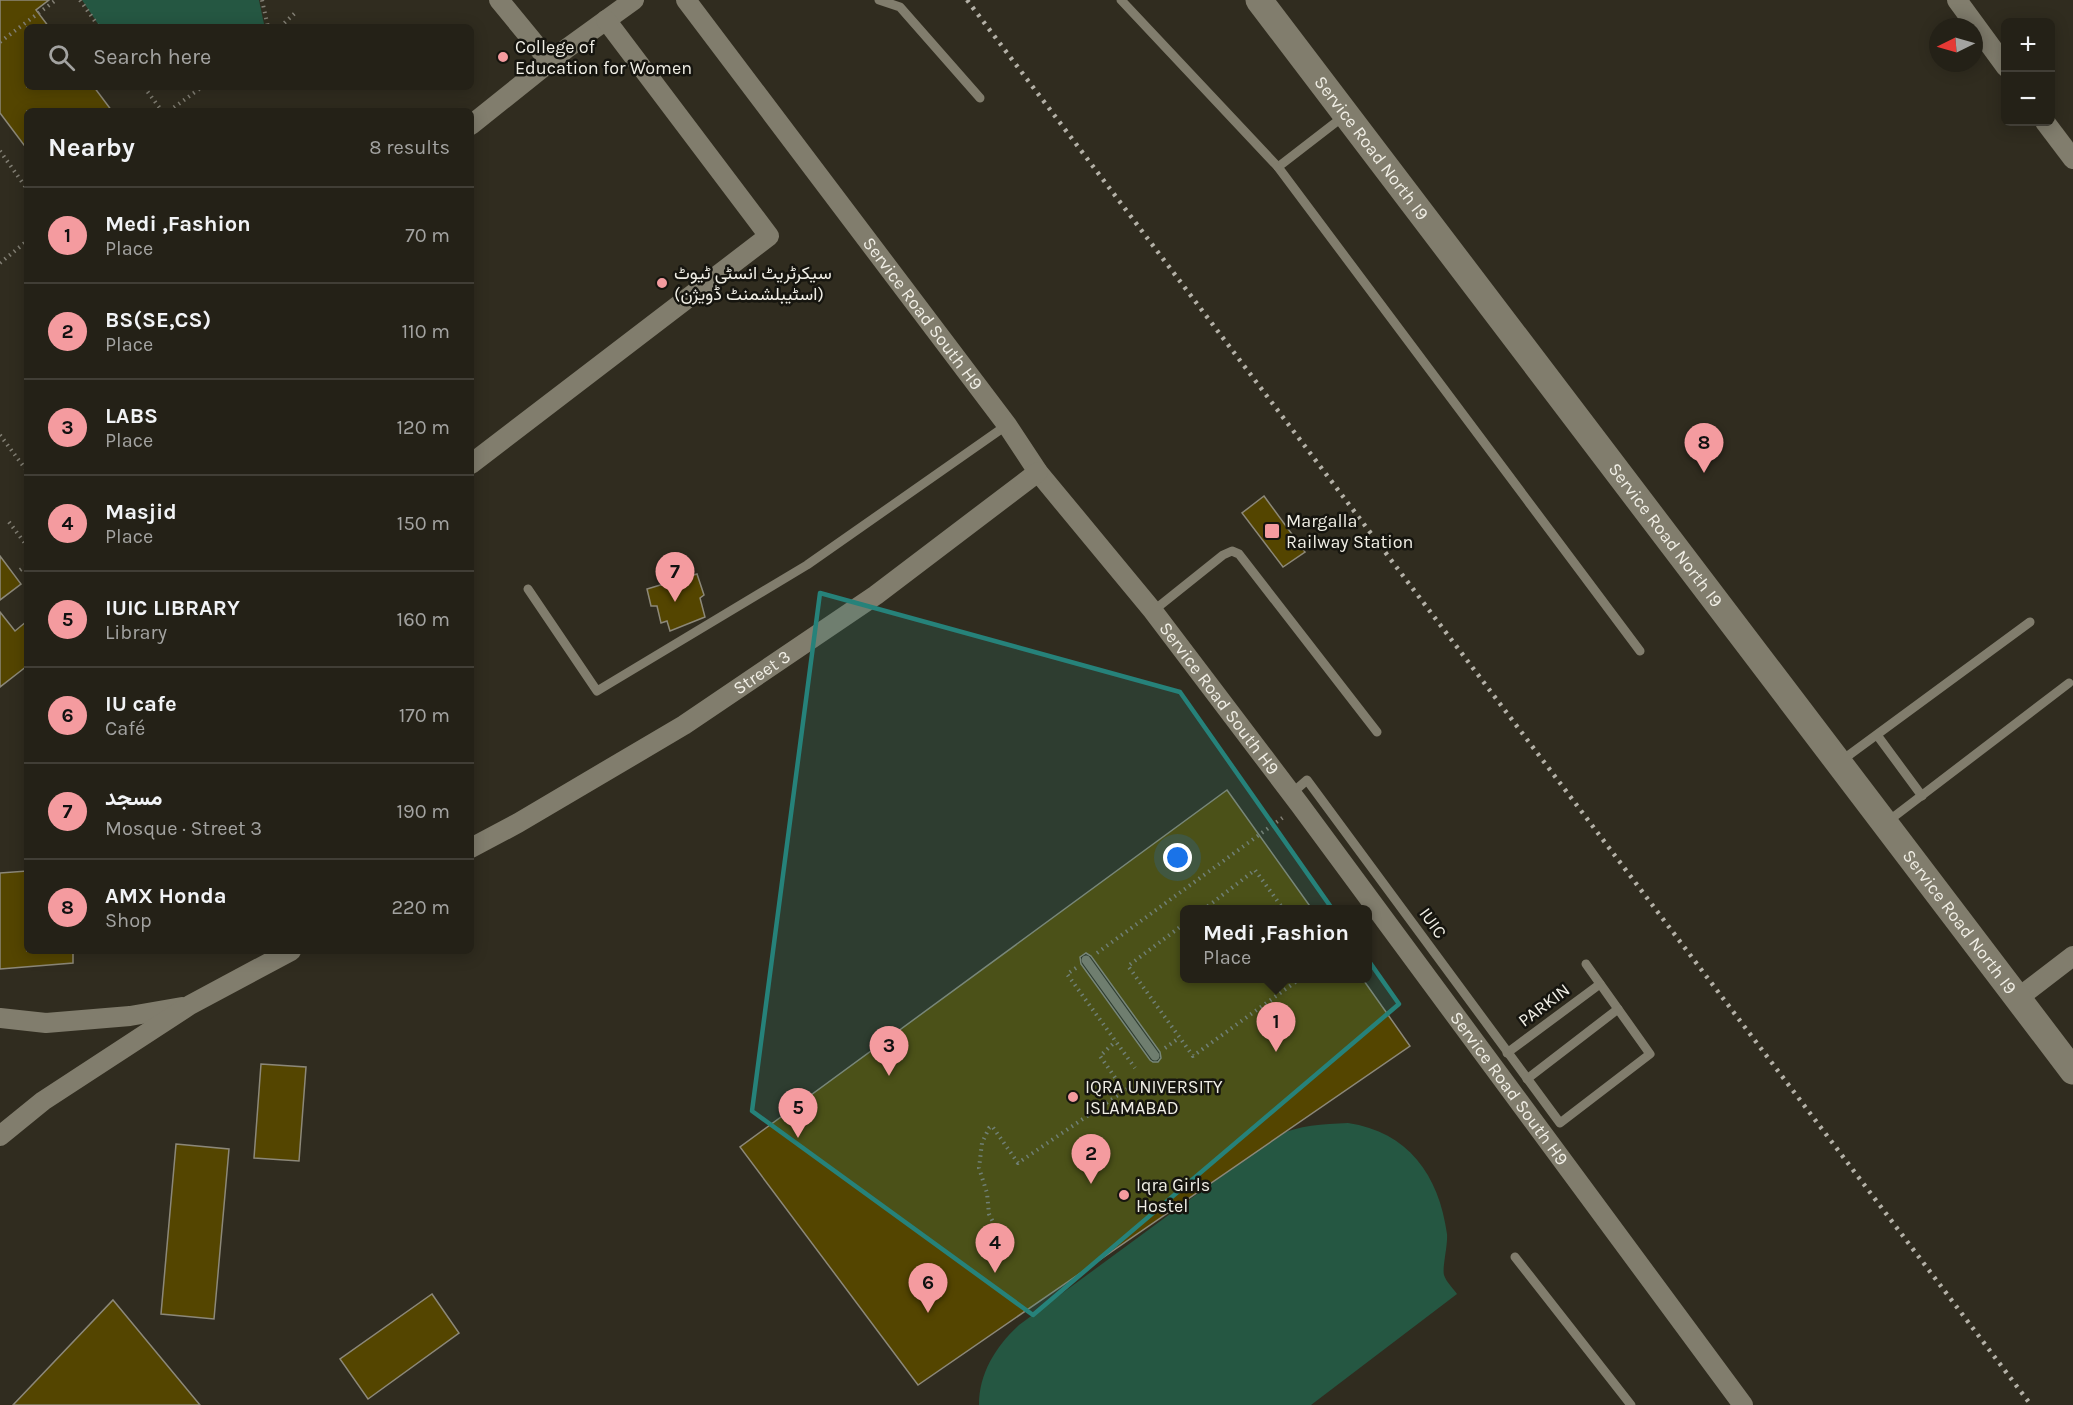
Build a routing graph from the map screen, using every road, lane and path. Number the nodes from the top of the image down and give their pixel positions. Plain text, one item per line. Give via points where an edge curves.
1 (56, 0) edge
2 (80, 0) edge
3 (262, 0) edge
4 (499, 0) edge
5 (634, 0) edge
6 (686, 0) edge
7 (879, 0) edge
8 (1121, 0) edge
9 (1259, 0) edge
10 (1957, 0) edge
11 (904, 3) edge
12 (295, 13) dead end
13 (606, 20) junction
14 (97, 24) edge
15 (267, 24) edge
16 (283, 24) edge
17 (0, 42) edge
18 (2001, 60) edge
19 (550, 62) junction
20 (146, 90) edge
21 (198, 90) edge
22 (980, 98) dead end
23 (160, 108) edge
24 (173, 108) edge
25 (1346, 114) junction
26 (474, 123) edge
27 (2048, 126) edge
28 (0, 151) edge
29 (2073, 159) edge
30 (1278, 167) junction
31 (24, 185) edge
32 (24, 243) edge
33 (0, 263) edge
34 (1006, 425) junction
35 (0, 435) edge
36 (474, 462) edge
37 (24, 467) edge
38 (1038, 472) junction
39 (9, 522) dead end
40 (24, 542) edge
41 (24, 567) edge
42 (20, 570) dead end
43 (528, 589) dead end
44 (1153, 611) junction
45 (2030, 622) dead end
46 (1640, 651) dead end
47 (2069, 683) dead end
48 (1377, 732) dead end
49 (1877, 735) junction
50 (1839, 763) junction
51 (1922, 796) junction
52 (1296, 800) junction
53 (1885, 823) junction
54 (474, 846) edge
55 (1208, 905) edge
56 (1281, 905) edge
57 (1180, 928) edge
58 (285, 954) edge
59 (2073, 956) edge
60 (1086, 960) junction
61 (1586, 964) dead end
62 (1294, 983) edge
63 (1600, 984) junction
64 (2018, 998) junction
65 (190, 1005) junction
66 (1618, 1009) junction
67 (0, 1018) edge
68 (1116, 1041) junction
69 (1507, 1053) junction
70 (1155, 1056) dead end
71 (1135, 1068) dead end
72 (2073, 1071) edge
73 (1529, 1083) junction
74 (0, 1136) edge
75 (1003, 1242) dead end
76 (1515, 1257) dead end
77 (1632, 1405) edge
78 (1743, 1405) edge

1 - 17 path
2 - 14 path
3 - 15 path
4 - 19 street
5 - 13 street
6 - 34 street, Service Road South H9
7 - 11 lane
8 - 30 lane
9 - 25 main road, Service Road North I9
10 - 18 street
11 - 22 lane
12 - 16 path
13 - 19 street
13 - 36 street via 769,236
19 - 26 street
20 - 23 path
21 - 24 path
25 - 30 lane
25 - 50 main road, Service Road North I9
27 - 29 street
28 - 31 path
30 - 46 lane
32 - 33 path
34 - 38 street, Service Road South H9
34 - 43 lane via 807,565 597,691
35 - 37 path
38 - 44 street, Service Road South H9
38 - 54 street, Street 3 via 876,595 684,725
39 - 40 path
41 - 42 path
44 - 48 lane via 1223,555 1232,551 1239,554
44 - 52 street, Service Road South H9
45 - 49 lane
47 - 51 lane
49 - 50 lane
49 - 51 lane
50 - 53 main road, Service Road North I9
51 - 53 lane
52 - 60 path
52 - 69 lane, IUIC via 1307,780
52 - 78 street, Service Road South H9
53 - 64 main road, Service Road North I9
55 - 56 path via 1255,870
57 - 62 path via 1128,966 1192,1056
58 - 65 street
59 - 64 street
60 - 68 path via 1067,974
60 - 70 lane
61 - 63 lane
63 - 66 lane
63 - 69 lane, PARKIN
64 - 72 main road, Service Road North I9
65 - 67 street via 130,1016 46,1023
65 - 74 street via 43,1101
66 - 73 lane
66 - 73 lane, IUIC via 1650,1054 1560,1123
68 - 71 path
68 - 75 path via 1100,1056 1127,1089 1018,1162 992,1126 989,1128 982,1143 979,1168 989,1214
69 - 73 lane, IUIC
76 - 77 lane

